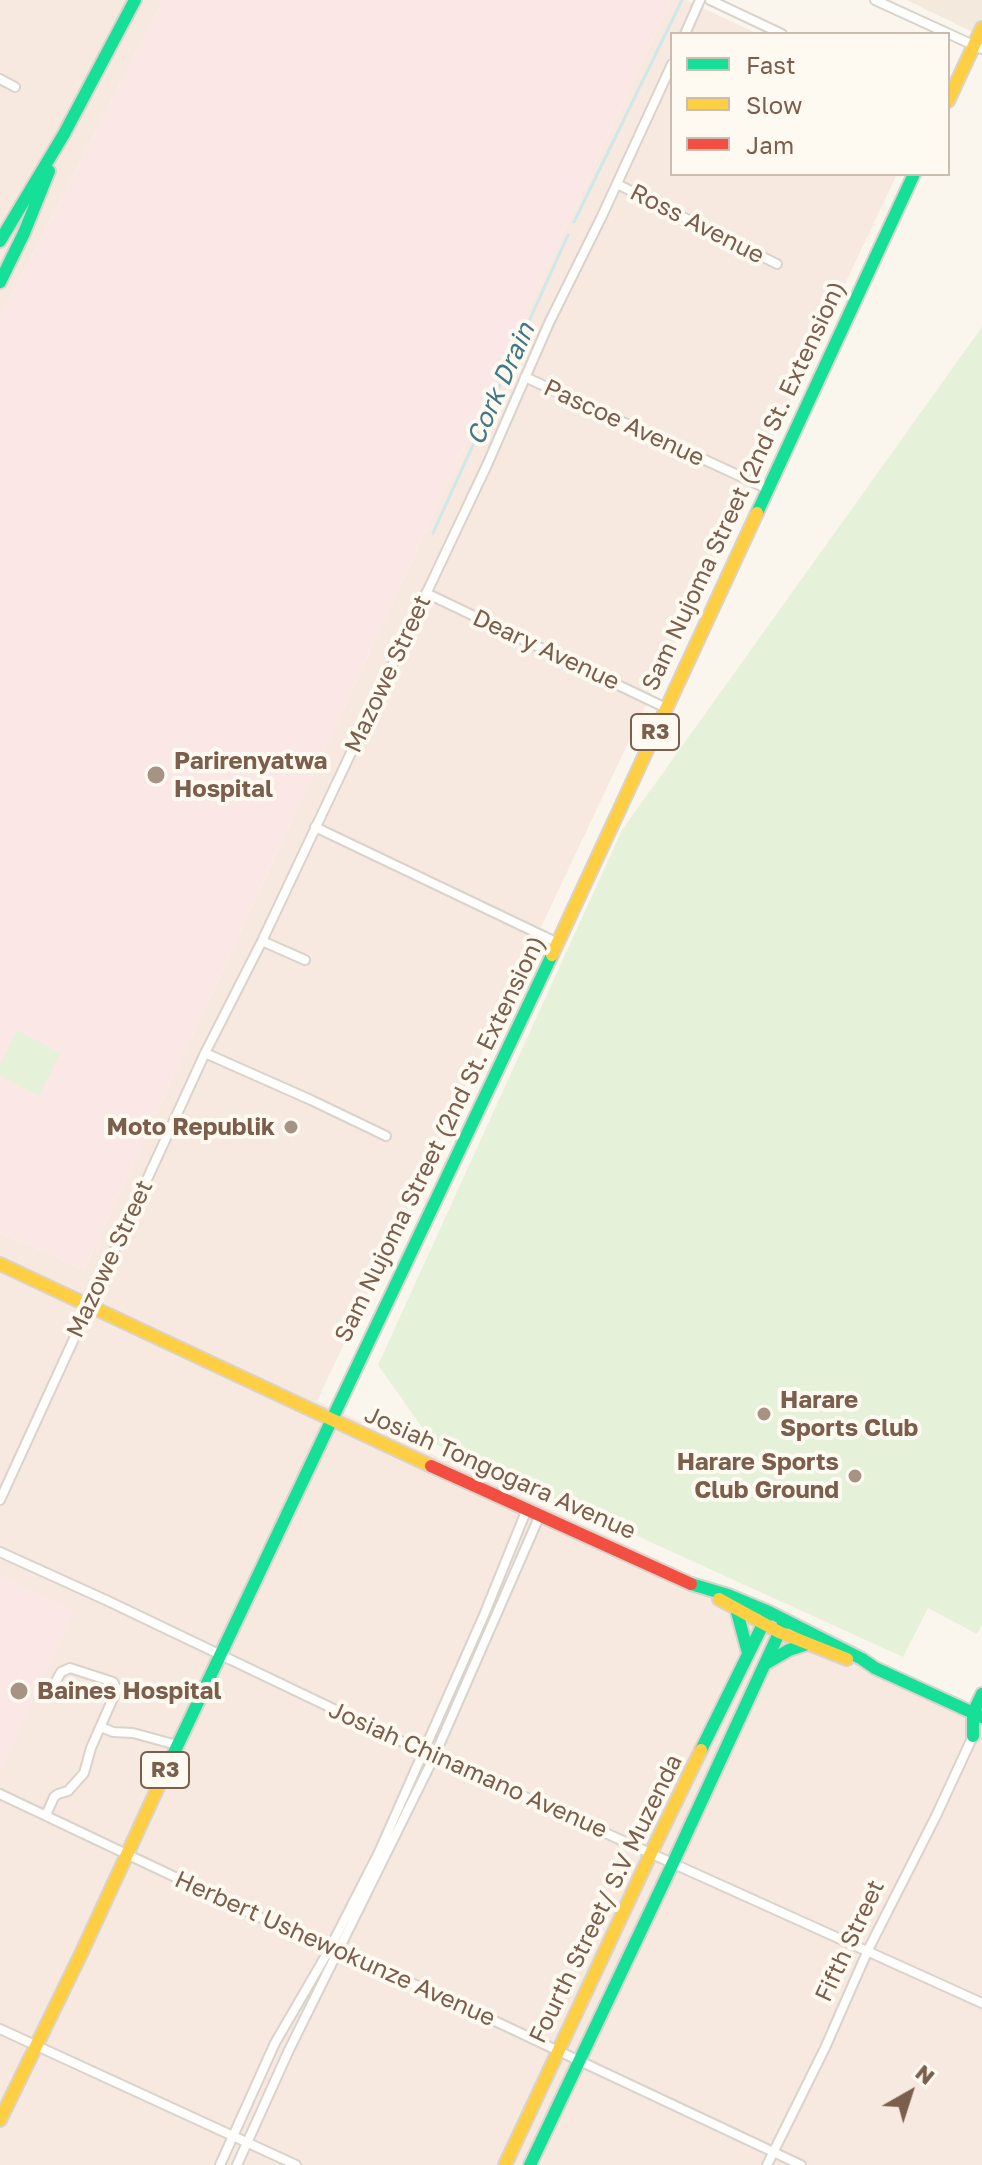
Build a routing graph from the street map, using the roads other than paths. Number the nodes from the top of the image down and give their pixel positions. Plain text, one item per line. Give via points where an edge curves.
1 (135, 0) edge
2 (700, 0) edge
3 (710, 0) edge
4 (875, 0) edge
5 (982, 28) edge
6 (686, 32) edge
7 (778, 32) edge
8 (945, 32) edge
9 (950, 34) edge
10 (978, 47) edge
11 (670, 68) edge
12 (0, 79) edge
13 (15, 87) dead end
14 (950, 97) edge
15 (64, 134) junction
16 (913, 176) edge
17 (617, 184) junction
18 (0, 241) edge
19 (777, 264) dead end
20 (0, 282) edge
21 (525, 377) junction
22 (768, 489) junction
23 (426, 593) junction
24 (666, 708) junction
25 (315, 827) junction
26 (262, 941) junction
27 (558, 943) junction
28 (305, 960) dead end
29 (205, 1053) junction
30 (386, 1136) dead end
31 (0, 1264) edge
32 (89, 1305) junction
33 (330, 1420) junction
34 (0, 1500) edge
35 (527, 1509) junction
36 (540, 1515) junction
37 (0, 1552) edge
38 (699, 1588) junction
39 (736, 1608) junction
40 (766, 1618) junction
41 (782, 1626) junction
42 (807, 1644) junction
43 (748, 1653) junction
44 (219, 1655) junction
45 (765, 1664) junction
46 (875, 1668) junction
47 (55, 1683) dead end
48 (982, 1694) edge
49 (978, 1715) edge
50 (101, 1727) junction
51 (977, 1732) edge
52 (177, 1745) junction
53 (424, 1752) junction
54 (434, 1757) junction
55 (0, 1794) edge
56 (46, 1815) junction
57 (651, 1853) junction
58 (126, 1854) junction
59 (673, 1863) junction
60 (333, 1950) junction
61 (868, 1950) junction
62 (982, 2003) edge
63 (0, 2029) edge
64 (36, 2046) junction
65 (558, 2050) junction
66 (578, 2060) junction
67 (0, 2120) edge
68 (233, 2136) junction
69 (248, 2142) junction
70 (773, 2152) junction
71 (220, 2165) edge
72 (237, 2165) edge
73 (296, 2165) edge
74 (505, 2165) edge
75 (530, 2165) edge
76 (767, 2165) edge
77 (801, 2165) edge

1 - 15 main road
2 - 6 street
3 - 7 street
4 - 8 street
5 - 10 main road
9 - 10 street
10 - 14 main road
11 - 17 street, Mazowe Street
12 - 13 street
15 - 18 main road
15 - 20 main road
16 - 22 main road, Sam Nujoma Street (2nd St. Extension) / R3
17 - 19 street, Ross Avenue
17 - 21 street, Mazowe Street
21 - 22 street, Pascoe Avenue
21 - 23 street, Mazowe Street
22 - 24 main road, Sam Nujoma Street (2nd St. Extension) / R3
23 - 24 street, Deary Avenue
23 - 25 street, Mazowe Street
24 - 27 main road, Sam Nujoma Street (2nd St. Extension) / R3
25 - 26 street, Mazowe Street
25 - 27 street
26 - 28 street
26 - 29 street, Mazowe Street
27 - 33 main road, Sam Nujoma Street (2nd St. Extension) / R3
29 - 30 street
29 - 32 street, Mazowe Street
31 - 32 main road, Josiah Tongogara Avenue
32 - 33 main road, Josiah Tongogara Avenue
32 - 34 street, Mazowe Street
33 - 35 main road, Josiah Tongogara Avenue
33 - 44 main road, Sam Nujoma Street (2nd St. Extension) / R3
35 - 36 main road, Josiah Tongogara Avenue
35 - 53 street
36 - 38 main road, Josiah Tongogara Avenue
36 - 54 street
37 - 44 street, Josiah Chinamano Avenue
38 - 39 main road
38 - 40 main road, Josiah Tongogara Avenue via 728,1595
39 - 40 main road
39 - 43 main road
40 - 41 main road
40 - 43 main road, Fourth Street/ S.V Muzenda
41 - 42 main road
41 - 45 main road
41 - 46 main road
42 - 45 main road
42 - 46 main road
43 - 57 main road, Fourth Street/ S.V Muzenda
44 - 52 main road, Sam Nujoma Street (2nd St. Extension) / R3
44 - 53 street, Josiah Chinamano Avenue
45 - 59 main road
46 - 49 main road
47 - 50 street via 70,1668 113,1682 117,1689
48 - 49 main road, Fifth Street
49 - 51 main road, Fifth Street
50 - 52 street
50 - 56 street via 84,1773 68,1791 54,1797
51 - 61 street, Fifth Street
52 - 58 main road, Sam Nujoma Street (2nd St. Extension) / R3
53 - 54 street, Josiah Chinamano Avenue
53 - 60 street
54 - 57 street, Josiah Chinamano Avenue
54 - 60 street
55 - 56 street, Herbert Ushewokunze Avenue
56 - 58 street, Herbert Ushewokunze Avenue
57 - 59 street, Josiah Chinamano Avenue
57 - 65 main road, Fourth Street/ S.V Muzenda
58 - 60 street, Herbert Ushewokunze Avenue
58 - 64 main road, Sam Nujoma Street (2nd St. Extension) / R3
59 - 61 street, Josiah Chinamano Avenue
59 - 66 main road
60 - 65 street, Herbert Ushewokunze Avenue
60 - 68 street via 275,2043
60 - 69 street
61 - 62 street, Josiah Chinamano Avenue
61 - 70 street, Fifth Street
63 - 64 street
64 - 67 main road, Sam Nujoma Street (2nd St. Extension) / R3
64 - 68 street
65 - 66 street, Herbert Ushewokunze Avenue
65 - 74 main road, Fourth Street/ S.V Muzenda
66 - 70 street, Herbert Ushewokunze Avenue
66 - 75 main road
68 - 69 street
68 - 71 street
69 - 72 street
69 - 73 street
70 - 76 street, Fifth Street
70 - 77 street, Herbert Ushewokunze Avenue

